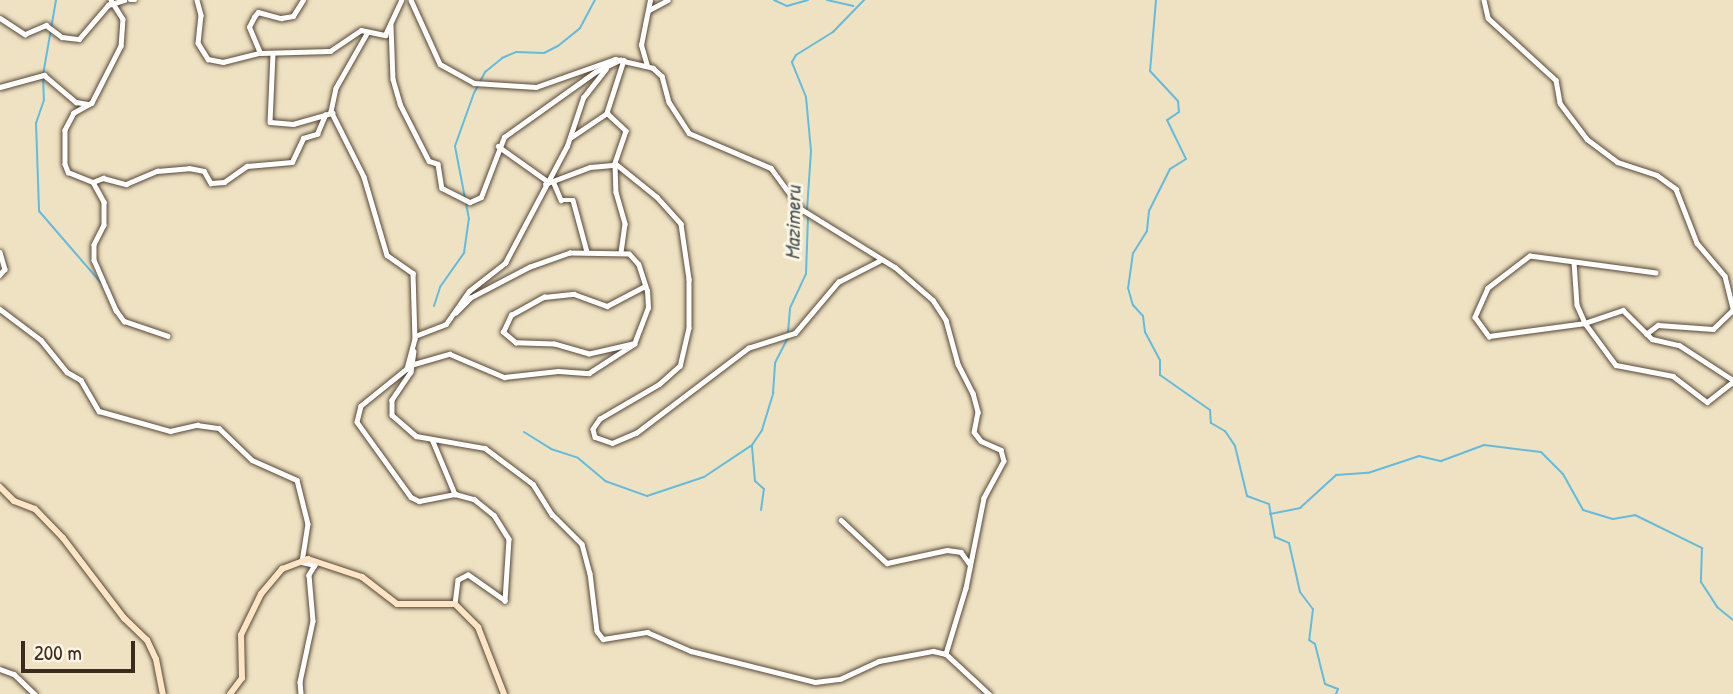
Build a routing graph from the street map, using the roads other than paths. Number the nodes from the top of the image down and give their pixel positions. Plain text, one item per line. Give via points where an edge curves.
1 (124, 0) edge
2 (197, 0) edge
3 (303, 0) edge
4 (401, 0) edge
5 (411, 0) edge
6 (643, 0) edge
7 (650, 0) edge
8 (668, 0) edge
9 (1484, 0) edge
10 (112, 1) edge
11 (649, 8) junction
12 (0, 18) edge
13 (391, 25) junction
14 (368, 32) junction
15 (260, 53) junction
16 (273, 54) junction
17 (622, 60) junction
18 (647, 66) junction
19 (0, 87) edge
20 (90, 104) junction
21 (332, 113) junction
22 (607, 113) junction
23 (325, 116) junction
24 (569, 138) junction
25 (498, 146) junction
26 (615, 164) junction
27 (93, 181) junction
28 (548, 182) junction
29 (587, 251) junction
30 (621, 251) junction
31 (0, 252) edge
32 (879, 261) junction
33 (1574, 262) junction
34 (1656, 273) dead end
35 (0, 275) edge
36 (645, 286) junction
37 (0, 309) edge
38 (1733, 309) edge
39 (456, 313) junction
40 (1585, 323) junction
41 (1646, 335) junction
42 (415, 336) junction
43 (169, 337) dead end
44 (634, 344) junction
45 (414, 351) junction
46 (414, 364) junction
47 (1733, 381) edge
48 (432, 439) junction
49 (0, 487) edge
50 (455, 494) junction
51 (841, 520) dead end
52 (302, 559) junction
53 (969, 564) junction
54 (455, 604) junction
55 (946, 654) junction
56 (0, 669) edge
57 (35, 694) edge
58 (163, 694) edge
59 (230, 694) edge
60 (302, 694) edge
61 (504, 694) edge
62 (989, 694) edge

1 - 10 street
2 - 15 street via 201,15 198,43 206,57 228,62
3 - 15 street via 293,16 258,12 249,26
4 - 13 street
5 - 17 street via 440,64 474,83 536,87
6 - 11 street
7 - 11 street
8 - 11 street
9 - 38 street via 1488,18 1556,80 1560,103 1587,139 1617,162 1657,175 1676,189 1697,243 1725,276
10 - 12 street via 79,38 62,37 46,25 25,34
10 - 20 street via 123,19 122,41
11 - 18 street via 641,45
13 - 14 street via 385,35
13 - 25 street via 396,90 429,161 438,164 442,188 459,200 478,202
14 - 16 street via 361,30 330,51
14 - 21 street via 336,88
15 - 16 street
16 - 23 street via 270,122 293,124
17 - 18 street
17 - 22 street
17 - 24 street via 590,85
17 - 25 street via 553,100
18 - 32 street via 660,74 671,105 689,133 771,168 796,205
19 - 20 street via 44,75 76,102
20 - 27 street via 74,113 63,134 68,172
21 - 23 street
21 - 42 street via 364,177 387,255 413,273
22 - 24 street
22 - 26 street via 626,131
23 - 27 street via 317,134 303,138 292,162 247,166 224,182 211,183 204,171 189,168 158,171 126,184 103,178
24 - 28 street
25 - 28 street
26 - 28 street via 590,167
26 - 30 street via 616,192 625,224
26 - 32 street via 637,178 681,224 689,279 689,328 680,366 660,384 594,425 595,437 604,442 622,441 636,433 748,348 795,333 838,282
27 - 43 street via 104,202 104,225 94,245 94,260 116,310 124,321
28 - 29 street via 560,200 573,200
28 - 39 street via 502,267 474,286
29 - 30 street
29 - 39 street via 536,264 471,298
30 - 36 street via 637,261
31 - 35 street via 5,269
32 - 53 street via 895,267 938,307 973,393 978,412 974,432 1004,456 1002,470 985,498
33 - 34 street
33 - 40 street via 1577,305
33 - 40 street via 1530,256 1488,288 1474,315 1489,336
36 - 44 street via 648,308
36 - 44 street via 607,306 574,294 544,297 512,315 503,332 516,343 554,344 589,354
37 - 52 street via 41,340 67,372 81,380 99,411 170,431 197,425 219,428 252,460 296,479 308,524
38 - 41 street via 1713,329 1658,325
39 - 42 street via 434,332
40 - 41 street via 1623,310
40 - 47 street via 1616,365 1667,374 1707,402
41 - 47 street via 1679,345
42 - 45 street
44 - 46 street via 581,375 558,371 504,377 450,354
45 - 46 street
45 - 50 street via 405,372 359,407 357,422 411,497 419,501
46 - 48 street via 393,396 390,411 413,435
48 - 50 street
48 - 55 street via 485,448 533,484 552,514 582,544 597,631 603,639 648,632 699,653 815,682 840,679 879,661 927,652
49 - 58 main road via 14,500 35,509 63,538 147,640 156,657
50 - 54 street via 485,507 511,544 505,601 468,575 456,584
51 - 53 street via 887,563 908,555 955,550 964,554
52 - 54 main road via 357,575 397,604
52 - 59 main road via 282,569 261,594 240,635 242,678
52 - 60 street via 315,565 309,575 313,621 300,682
53 - 55 street
54 - 61 main road via 478,627
55 - 62 street
56 - 57 street via 14,674

